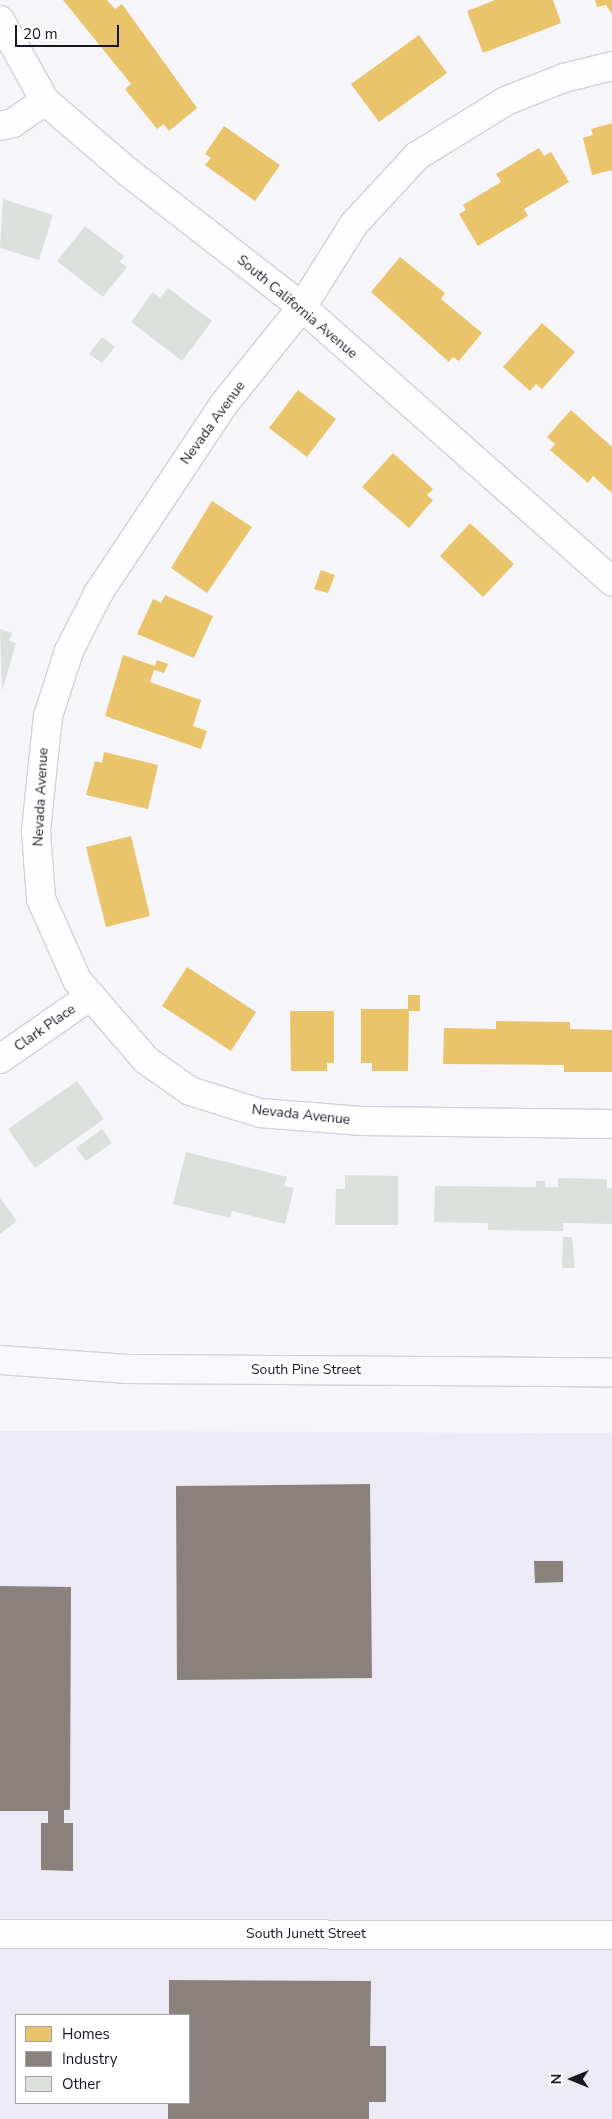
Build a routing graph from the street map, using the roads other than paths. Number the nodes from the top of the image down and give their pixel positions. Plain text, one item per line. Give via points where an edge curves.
1 (0, 20) edge
2 (612, 66) edge
3 (45, 101) junction
4 (0, 126) edge
5 (302, 307) junction
6 (612, 581) edge
7 (89, 997) junction
8 (0, 1059) edge
9 (612, 1124) edge
10 (0, 1360) edge
11 (612, 1372) edge
12 (0, 1934) edge
13 (612, 1935) edge

1 - 3 street, South California Avenue
2 - 5 street, Nevada Avenue via 564,78 506,101 417,156 354,224
3 - 4 street via 13,123
3 - 5 street, South California Avenue via 128,172
5 - 6 street, South California Avenue
5 - 7 street, Nevada Avenue via 224,404 98,594 69,651 48,716 36,831 41,899 54,935
7 - 8 street, Clark Place
7 - 9 street, Nevada Avenue via 146,1060 190,1092 260,1113 362,1122
10 - 11 main road, South Pine Street via 128,1369
12 - 13 street, South Junett Street

